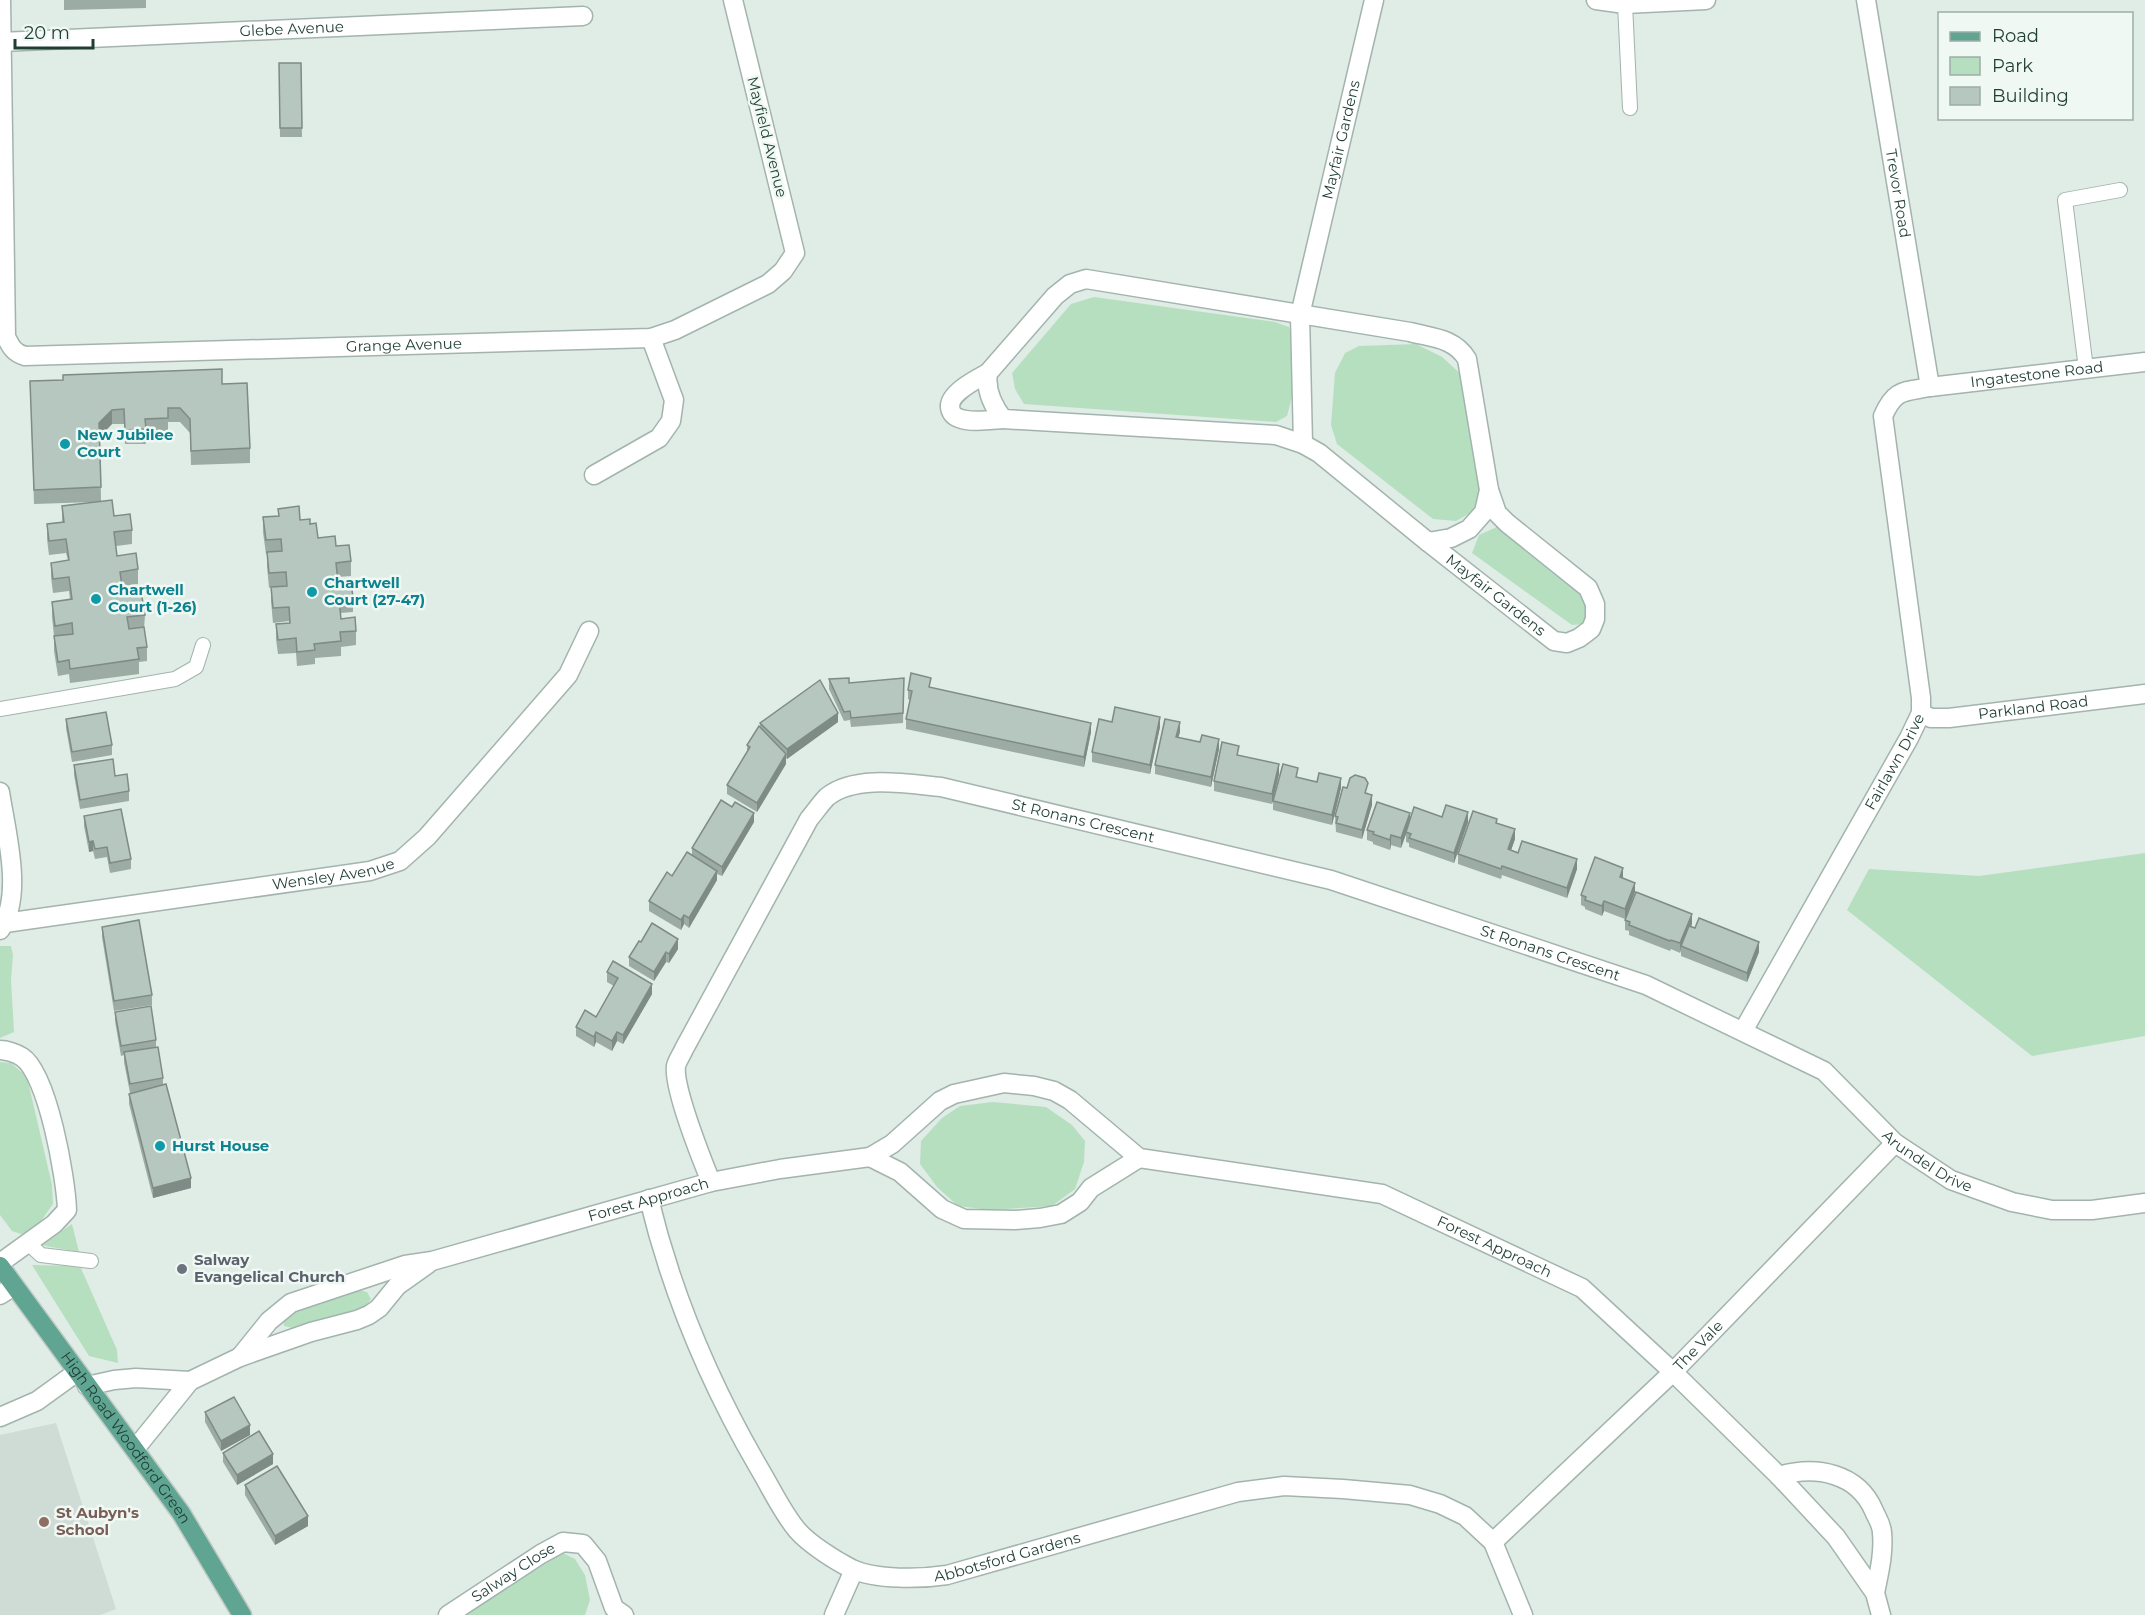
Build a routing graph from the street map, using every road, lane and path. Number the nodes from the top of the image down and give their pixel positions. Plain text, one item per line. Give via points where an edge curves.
1 (1, 0) edge
2 (733, 0) edge
3 (1374, 0) edge
4 (1596, 0) edge
5 (1706, 0) edge
6 (1866, 0) edge
7 (1625, 4) junction
8 (583, 16) dead end
9 (2, 42) junction
10 (1630, 108) dead end
11 (2120, 189) dead end
12 (783, 271) joint
13 (1300, 315) junction
14 (651, 338) junction
15 (2145, 362) edge
16 (2086, 369) junction
17 (988, 374) junction
18 (1930, 387) junction
19 (1004, 419) junction
20 (1303, 444) junction
21 (594, 475) dead end
22 (1490, 490) junction
23 (1428, 542) junction
24 (589, 631) dead end
25 (202, 645) dead end
26 (2145, 694) edge
27 (0, 709) edge
28 (1921, 713) junction
29 (0, 792) edge
30 (2, 927) edge
31 (1743, 1031) junction
32 (0, 1050) edge
33 (1895, 1143) junction
34 (870, 1157) junction
35 (1138, 1158) junction
36 (711, 1182) junction
37 (649, 1199) junction
38 (2144, 1210) edge
39 (28, 1244) junction
40 (432, 1261) junction
41 (90, 1262) dead end
42 (0, 1264) edge
43 (7, 1290) edge
44 (240, 1357) junction
45 (1673, 1372) junction
46 (82, 1379) junction
47 (190, 1381) junction
48 (1, 1417) edge
49 (135, 1449) junction
50 (1779, 1476) junction
51 (1493, 1542) junction
52 (854, 1570) junction
53 (1875, 1593) junction
54 (613, 1613) edge
55 (242, 1615) edge
56 (448, 1615) edge
57 (834, 1615) edge
58 (1523, 1615) edge
59 (1881, 1615) edge

1 - 9 street
2 - 12 street, Mayfield Avenue via 795,253
3 - 13 street, Mayfair Gardens
4 - 7 street
5 - 7 street
6 - 18 street, Trevor Road
7 - 10 lane
8 - 9 street, Glebe Avenue
9 - 14 street, Grange Avenue via 6,337 18,354
11 - 16 lane via 2065,200
12 - 14 street, Grange Avenue via 768,284
13 - 17 street, Mayfair Gardens via 1086,279 1070,284 1055,296
13 - 20 street, Mayfair Gardens
13 - 22 street, Mayfair Gardens via 1410,332 1460,348 1467,359
14 - 21 street via 674,400 671,421 659,438
15 - 16 street, Ingatestone Road
16 - 18 street, Ingatestone Road
17 - 19 street via 986,386 995,409
17 - 19 street, Mayfair Gardens via 959,391 953,398 951,412 966,420
18 - 28 street, Fairlawn Drive via 1890,399 1883,416
19 - 20 street, Mayfair Gardens via 1276,435
20 - 23 street, Mayfair Gardens
22 - 23 street, Mayfair Gardens via 1484,512 1469,529 1451,538
22 - 23 street, Mayfair Gardens via 1497,513 1507,524 1588,588 1595,604 1591,629 1567,643 1554,641
24 - 30 street, Wensley Avenue via 568,675 427,837 400,861 370,871
25 - 27 lane via 196,667 175,679
26 - 28 street, Parkland Road via 1949,717 1931,718
28 - 31 street, Fairlawn Drive
29 - 30 street via 13,891
31 - 33 street, Arundel Drive via 1824,1071
31 - 36 street, St Ronans Crescent via 1646,985 1331,880 941,787 850,784 827,797 809,819 676,1066 680,1090
32 - 39 street via 23,1057 34,1072 51,1117 66,1194 67,1210
33 - 38 street, Arundel Drive via 1951,1180 2012,1202 2052,1210
33 - 45 street, The Vale
34 - 35 street via 900,1172 942,1209 964,1219 1015,1220 1061,1214 1080,1202 1091,1188
34 - 35 street, Forest Approach via 892,1144 947,1097 1004,1083 1054,1091
34 - 36 street, Forest Approach
35 - 45 street, Forest Approach via 1382,1194 1582,1288
36 - 37 street, Forest Approach
37 - 40 street, Forest Approach
37 - 52 street, Abbotsford Gardens via 688,1325 729,1416 798,1530
39 - 41 lane via 41,1255
39 - 42 street
40 - 44 street, Forest Approach via 398,1286 369,1315
40 - 44 street, Forest Approach via 405,1265 291,1303 269,1321
42 - 43 main road, High Road Woodford Green
43 - 46 main road, High Road Woodford Green
44 - 47 street, Forest Approach
45 - 50 street, Forest Approach
45 - 51 street, The Vale
46 - 47 street, Forest Approach
46 - 48 street
46 - 49 main road, High Road Woodford Green
47 - 49 street, Forest Approach
49 - 55 main road, High Road Woodford Green via 181,1513
50 - 53 street, Forest Approach via 1836,1536
50 - 53 street, Forest Approach via 1816,1471 1837,1475 1860,1490 1882,1530 1882,1558
51 - 52 street, Abbotsford Gardens via 1465,1516 1410,1495 1284,1486 1238,1492 947,1575 919,1579
51 - 58 street, Abbotsford Gardens
52 - 57 street
53 - 59 street, Forest Approach
54 - 56 street, Salway Close via 597,1561 583,1544 562,1542

